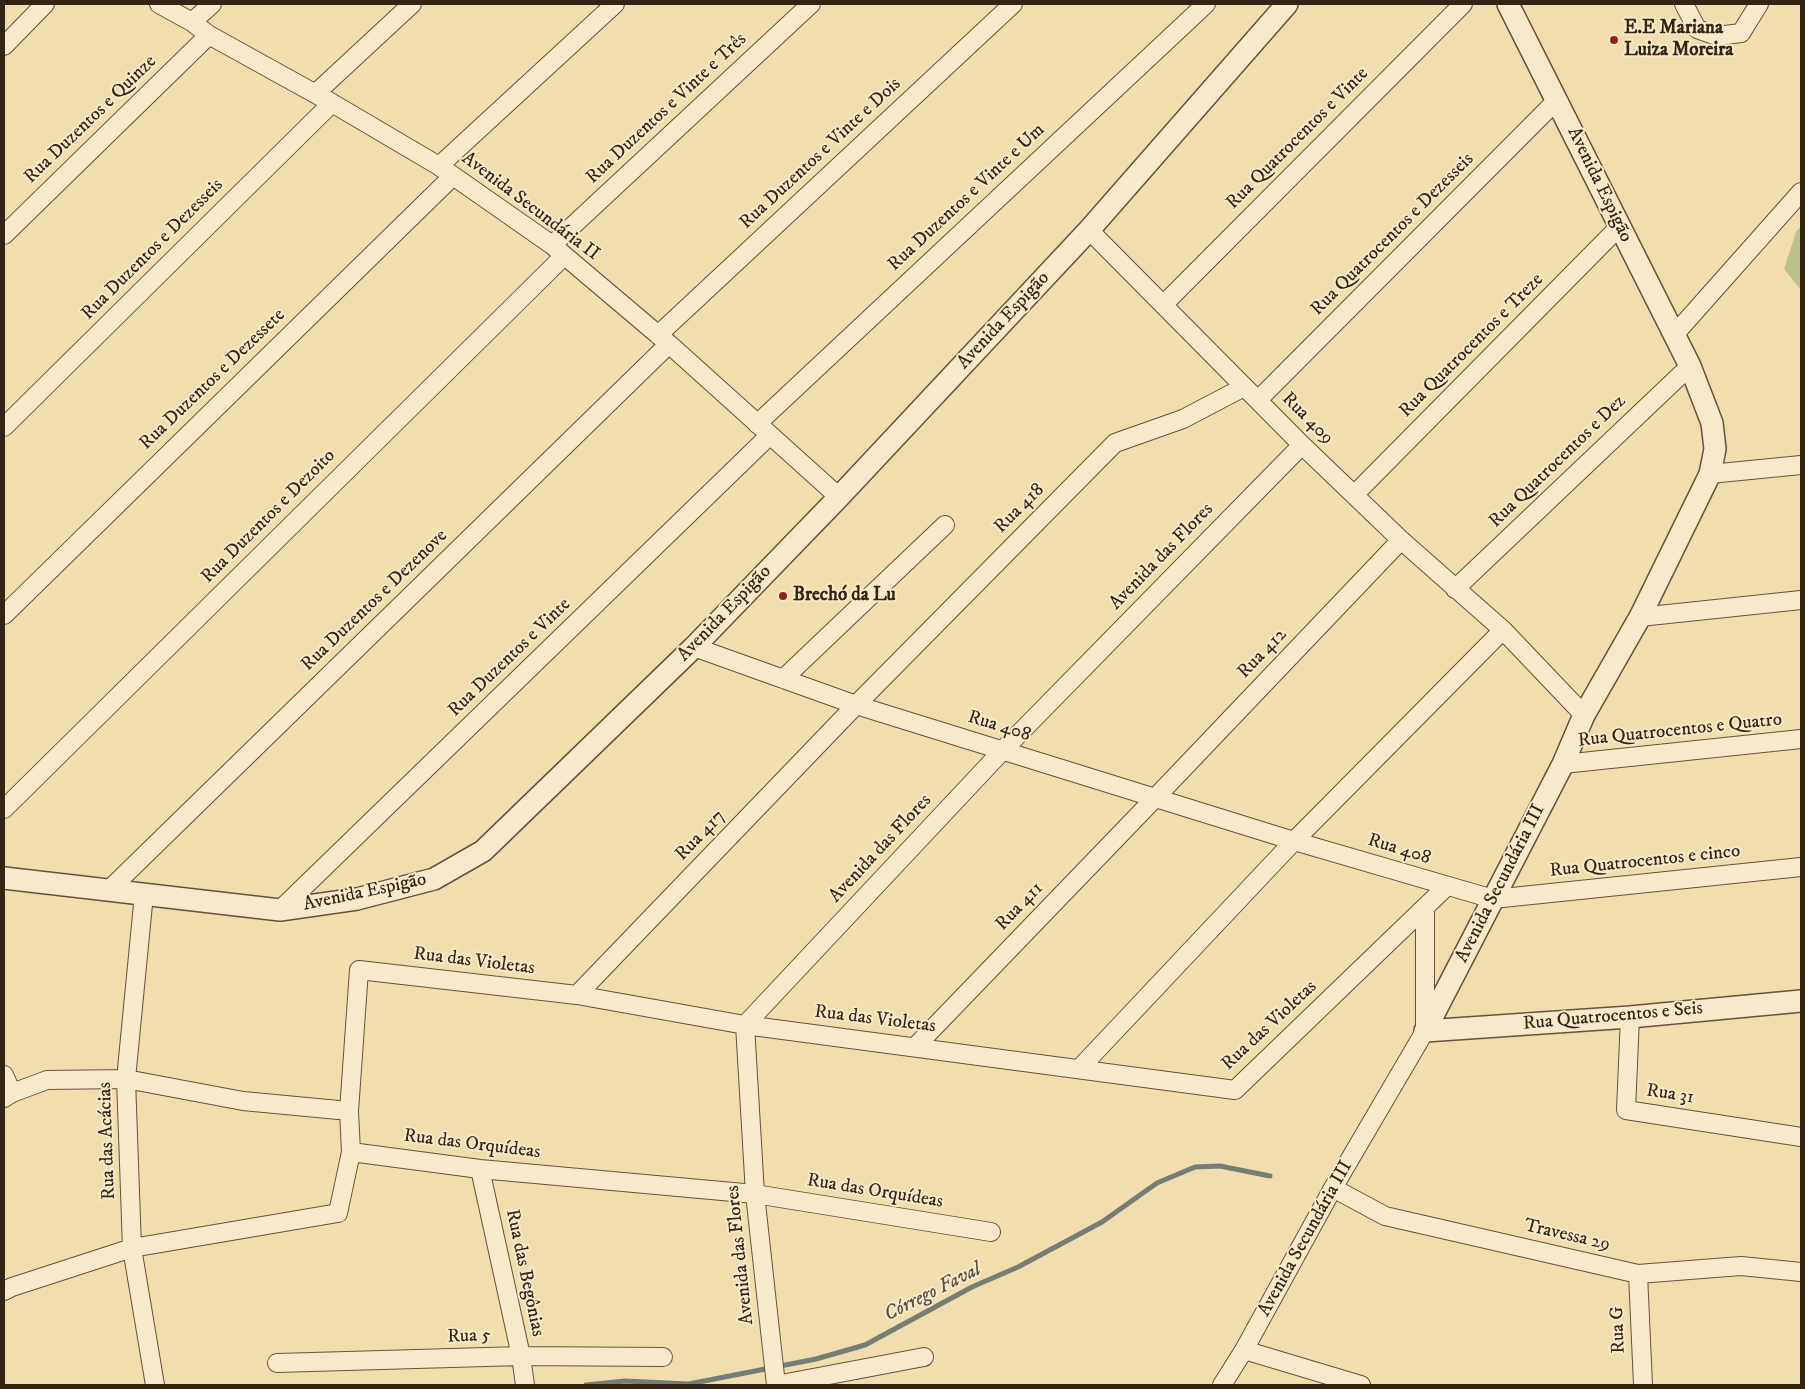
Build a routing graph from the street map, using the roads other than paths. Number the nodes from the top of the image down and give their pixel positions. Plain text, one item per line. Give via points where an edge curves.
1 (45, 4) edge
2 (159, 4) edge
3 (212, 4) edge
4 (412, 4) edge
5 (615, 4) edge
6 (811, 4) edge
7 (1013, 4) edge
8 (1206, 4) edge
9 (1287, 4) edge
10 (1463, 4) edge
11 (1508, 4) edge
12 (1684, 4) edge
13 (1758, 4) edge
14 (192, 22) junction
15 (209, 35) junction
16 (4, 46) edge
17 (316, 94) junction
18 (1557, 100) junction
19 (332, 103) junction
20 (446, 171) junction
21 (1801, 192) edge
22 (1620, 226) junction
23 (1089, 230) junction
24 (4, 235) edge
25 (558, 250) junction
26 (1164, 305) junction
27 (1674, 335) junction
28 (664, 340) junction
29 (1690, 366) junction
30 (1244, 387) junction
31 (1258, 400) junction
32 (4, 427) edge
33 (764, 430) junction
34 (1302, 445) junction
35 (1801, 466) edge
36 (1710, 474) junction
37 (1354, 495) junction
38 (839, 497) junction
39 (945, 524) dead end
40 (1401, 540) junction
41 (1455, 589) junction
42 (1801, 600) edge
43 (4, 615) edge
44 (1640, 617) junction
45 (1503, 630) junction
46 (694, 647) junction
47 (783, 679) junction
48 (856, 706) junction
49 (1584, 715) junction
50 (1801, 739) edge
51 (1003, 750) junction
52 (1563, 764) junction
53 (1156, 797) junction
54 (4, 809) edge
55 (1294, 841) junction
56 (1801, 867) edge
57 (4, 878) edge
58 (1448, 886) junction
59 (110, 889) junction
60 (144, 894) junction
61 (1493, 899) junction
62 (1424, 908) junction
63 (280, 910) junction
64 (578, 995) junction
65 (1801, 1001) edge
66 (1630, 1017) junction
67 (745, 1025) junction
68 (1425, 1032) junction
69 (915, 1047) junction
70 (1079, 1069) junction
71 (4, 1075) edge
72 (126, 1079) junction
73 (8, 1096) edge
74 (349, 1111) junction
75 (1801, 1137) edge
76 (352, 1152) junction
77 (480, 1169) junction
78 (1333, 1188) junction
79 (755, 1194) junction
80 (991, 1232) dead end
81 (132, 1248) junction
82 (1801, 1272) edge
83 (1638, 1274) junction
84 (4, 1291) edge
85 (1244, 1350) junction
86 (521, 1356) junction
87 (663, 1357) dead end
88 (924, 1357) dead end
89 (277, 1363) dead end
90 (155, 1385) edge
91 (525, 1385) edge
92 (776, 1385) edge
93 (1222, 1385) edge
94 (1361, 1385) edge
95 (1643, 1385) edge

1 - 16 street
2 - 14 street, Avenida Secundária II
3 - 14 street
4 - 17 street
5 - 20 street, Rua Duzentos e Dezessete
6 - 25 street, Rua Duzentos e Vinte e Três
7 - 28 street, Rua Duzentos e Vinte e Dois
8 - 33 street, Rua Duzentos e Vinte e Um
9 - 23 street, Avenida Espigão
10 - 26 street, Rua Quatrocentos e Vinte
11 - 18 street, Avenida Espigão
12 - 13 street via 1697,29 1717,36 1741,33
14 - 15 street, Avenida Secundária II
15 - 17 street, Avenida Secundária II
15 - 24 street, Rua Duzentos e Quinze
17 - 19 street, Avenida Secundária II
18 - 22 street, Avenida Espigão
18 - 31 street, Rua Quatrocentos e Dezesseis
19 - 20 street, Avenida Secundária II
19 - 32 street, Rua Duzentos e Dezesseis
20 - 25 street, Avenida Secundária II
20 - 43 street, Rua Duzentos e Dezessete
21 - 27 street
22 - 27 street, Avenida Espigão
22 - 37 street, Rua Quatrocentos e Treze
23 - 26 street, Rua 409
23 - 38 street, Avenida Espigão
25 - 28 street, Avenida Secundária II
25 - 54 street, Rua Duzentos e Dezoito
26 - 30 street, Rua 409
27 - 29 street, Avenida Espigão
28 - 33 street, Avenida Secundária II
28 - 59 street, Rua Duzentos e Dezenove
29 - 36 street, Avenida Secundária III via 1712,423 1715,450
29 - 41 street, Rua Quatrocentos e Dez
30 - 31 street, Rua 409
30 - 48 street, Rua 418 via 1184,420 1115,443
31 - 34 street, Rua 409
33 - 38 street, Avenida Secundária II
33 - 63 street, Rua Duzentos e Vinte
34 - 37 street, Rua 409
34 - 51 street, Avenida das Flores
35 - 36 street
36 - 44 street, Avenida Secundária III
37 - 40 street, Rua 409
38 - 46 street, Avenida Espigão
39 - 47 street
40 - 41 street, Rua 409
40 - 53 street, Rua 412
41 - 45 street, Rua 409
42 - 44 street
44 - 49 street, Avenida Secundária III
45 - 49 street, Rua 409
45 - 55 street
46 - 47 street, Rua 408
46 - 63 street, Avenida Espigão via 483,852 434,879 357,899
47 - 48 street, Rua 408
48 - 51 street, Rua 408
48 - 64 street, Rua 417
49 - 52 street, Avenida Secundária III
50 - 52 street, Rua Quatrocentos e Quatro
51 - 53 street, Rua 408
51 - 67 street, Avenida das Flores
52 - 61 street, Avenida Secundária III
53 - 55 street, Rua 408
53 - 69 street, Rua 411
55 - 58 street, Rua 408
55 - 70 street
56 - 61 street, Rua Quatrocentos e cinco
57 - 59 street, Avenida Espigão
58 - 61 street, Rua 408
58 - 62 street, Rua das Violetas
59 - 60 street, Avenida Espigão
60 - 63 street, Avenida Espigão
60 - 72 street, Rua das Acácias
61 - 68 street, Avenida Secundária III
62 - 68 street
62 - 70 street, Rua das Violetas via 1235,1090
64 - 67 street, Rua das Violetas
64 - 74 street, Rua das Violetas via 359,970
65 - 66 street, Rua Quatrocentos e Seis
66 - 68 street, Rua Quatrocentos e Seis
66 - 75 street, Rua 31 via 1626,1110
67 - 69 street, Rua das Violetas
67 - 79 street, Avenida das Flores
68 - 78 street, Avenida Secundária III
69 - 70 street, Rua das Violetas
71 - 73 street
72 - 73 street via 46,1080
72 - 74 street via 243,1101
72 - 81 street, Rua das Acácias
74 - 76 street, Rua das Violetas
76 - 77 street, Rua das Orquídeas
76 - 81 street via 338,1213
77 - 79 street, Rua das Orquídeas
77 - 86 street, Rua das Begônias
78 - 83 street, Travessa 29 via 1385,1216
78 - 85 street, Avenida Secundária III
79 - 80 street, Rua das Orquídeas
79 - 92 street, Avenida das Flores
81 - 84 street
81 - 90 street, Rua das Acácias
82 - 83 street, Travessa 29 via 1741,1266
83 - 95 street, Rua G
85 - 93 street, Avenida Secundária III
85 - 94 street
86 - 87 street, Rua 5
86 - 89 street, Rua 5
86 - 91 street, Rua das Begônias
88 - 92 street

